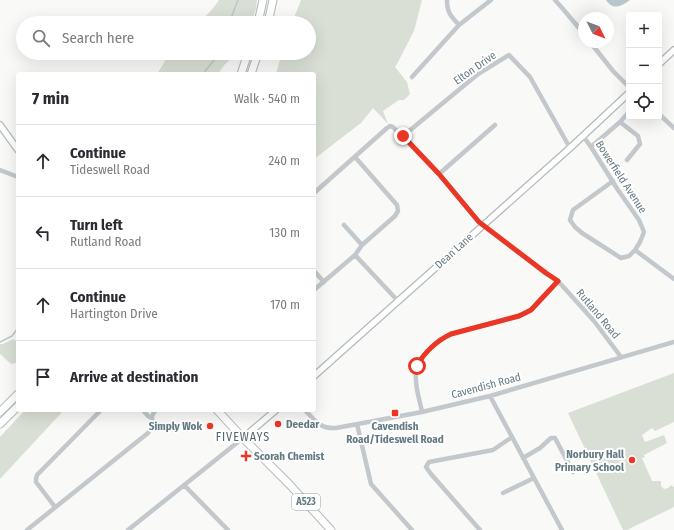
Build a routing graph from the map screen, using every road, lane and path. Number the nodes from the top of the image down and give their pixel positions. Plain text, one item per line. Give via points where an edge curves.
1 (263, 0) edge
2 (274, 0) edge
3 (447, 0) edge
4 (491, 0) edge
5 (555, 0) edge
6 (260, 16) edge
7 (270, 16) edge
8 (459, 25) junction
9 (578, 27) edge
10 (595, 48) edge
11 (674, 50) edge
12 (246, 60) edge
13 (256, 60) edge
14 (662, 61) edge
15 (242, 72) edge
16 (252, 72) edge
17 (412, 77) dead end
18 (627, 84) edge
19 (626, 96) edge
20 (626, 115) edge
21 (662, 117) edge
22 (620, 122) junction
23 (0, 125) edge
24 (495, 125) dead end
25 (674, 128) edge
26 (403, 136) junction
27 (583, 136) junction
28 (16, 147) edge
29 (591, 147) junction
30 (570, 148) junction
31 (355, 157) junction
32 (627, 160) dead end
33 (0, 170) edge
34 (439, 174) junction
35 (16, 176) edge
36 (613, 181) junction
37 (316, 191) edge
38 (344, 226) dead end
39 (483, 226) junction
40 (362, 245) junction
41 (635, 250) junction
42 (355, 255) junction
43 (316, 273) edge
44 (674, 279) edge
45 (558, 281) junction
46 (324, 282) junction
47 (316, 288) edge
48 (398, 301) junction
49 (674, 342) edge
50 (621, 357) junction
51 (316, 374) edge
52 (16, 396) edge
53 (490, 396) junction
54 (16, 408) edge
55 (0, 412) edge
56 (99, 412) edge
57 (145, 412) edge
58 (153, 412) edge
59 (219, 412) edge
60 (274, 412) edge
61 (307, 412) edge
62 (422, 412) junction
63 (152, 418) junction
64 (0, 424) edge
65 (357, 424) junction
66 (243, 438) junction
67 (512, 438) junction
68 (523, 458) junction
69 (573, 472) dead end
70 (534, 478) junction
71 (184, 485) junction
72 (503, 493) dead end
73 (55, 507) junction
74 (34, 524) junction
75 (27, 530) edge
76 (38, 530) edge
77 (128, 530) edge
78 (228, 530) edge
79 (331, 530) edge
80 (412, 530) edge
81 (480, 530) edge
82 (562, 530) edge

1 - 6 highway
2 - 7 highway
3 - 8 street via 448,12
4 - 8 street
5 - 9 street
8 - 17 street
10 - 18 street
11 - 14 main road
12 - 15 highway
13 - 16 highway
19 - 27 main road, Dean Lane
20 - 22 street
21 - 25 street
22 - 29 street
22 - 32 street via 638,136 640,144
23 - 28 main road
24 - 34 street
26 - 30 street, Elton Drive via 478,74 509,55 530,77
26 - 31 street, Rutland Road via 390,126
26 - 34 street, Rutland Road
27 - 29 street, Bowerfield Avenue
27 - 30 main road, Dean Lane
29 - 36 street, Bowerfield Avenue
30 - 39 main road, Dean Lane
31 - 37 street
31 - 40 street via 396,205 398,211
33 - 35 street
34 - 39 street, Rutland Road
36 - 41 street, Bowerfield Avenue via 644,232
36 - 41 street via 573,210 570,220 582,233 621,258 629,256
38 - 40 street
39 - 45 street, Rutland Road
39 - 48 main road, Dean Lane
40 - 42 street
41 - 44 street
42 - 46 street
42 - 48 street
43 - 46 street
45 - 50 street, Rutland Road via 594,321
45 - 62 street via 531,310 519,316 451,334 430,348 419,362 416,374
46 - 47 street
48 - 51 main road, Dean Lane
49 - 50 street, Cavendish Road
50 - 53 street, Cavendish Road
52 - 55 highway
53 - 62 street, Cavendish Road
53 - 67 street
54 - 64 highway
56 - 73 street via 37,475 36,482
57 - 63 street
58 - 63 street
59 - 66 highway, A523
60 - 66 main road
61 - 65 street, Cavendish Road via 327,428
62 - 65 street, Cavendish Road
63 - 73 street via 152,428 148,433
65 - 80 street via 371,484
66 - 71 street
66 - 79 highway, A523
67 - 68 street
67 - 81 street via 493,450 429,462 426,467
68 - 69 street via 551,438 555,438
68 - 70 street
70 - 72 street
70 - 82 street
71 - 77 street
71 - 78 street
73 - 74 street
74 - 75 street
74 - 76 street

